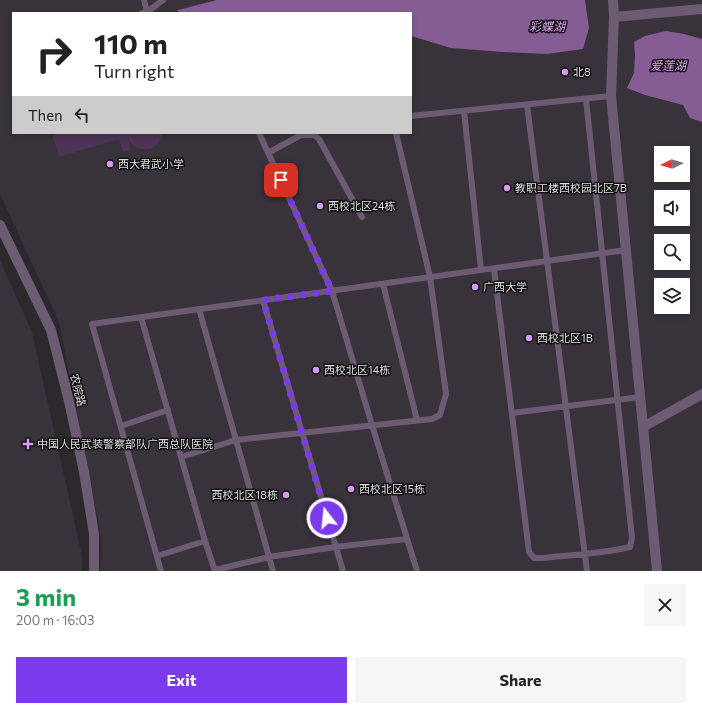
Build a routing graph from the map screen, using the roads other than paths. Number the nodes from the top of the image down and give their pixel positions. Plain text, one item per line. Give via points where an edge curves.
1 (144, 0) edge
2 (163, 0) edge
3 (613, 0) edge
4 (702, 8) edge
5 (145, 12) edge
6 (614, 17) junction
7 (611, 96) junction
8 (586, 99) junction
9 (527, 105) junction
10 (464, 111) junction
11 (412, 116) edge
12 (259, 134) edge
13 (396, 134) edge
14 (268, 153) junction
15 (362, 217) dead end
16 (0, 225) edge
17 (626, 250) junction
18 (602, 254) junction
19 (547, 261) junction
20 (494, 268) junction
21 (481, 270) junction
22 (430, 277) junction
23 (383, 284) junction
24 (332, 291) junction
25 (263, 300) junction
26 (199, 309) junction
27 (141, 317) junction
28 (702, 394) edge
29 (640, 397) junction
30 (618, 400) junction
31 (566, 406) junction
32 (168, 410) junction
33 (512, 413) junction
34 (417, 420) junction
35 (372, 425) junction
36 (121, 426) junction
37 (643, 427) junction
38 (303, 433) junction
39 (236, 440) junction
40 (181, 457) junction
41 (407, 539) junction
42 (205, 541) junction
43 (336, 547) junction
44 (585, 554) junction
45 (157, 556) junction
46 (269, 557) junction
47 (94, 571) edge
48 (161, 571) edge
49 (215, 571) edge
50 (273, 571) edge
51 (343, 571) edge
52 (417, 571) edge
53 (587, 571) edge
54 (657, 571) edge

1 - 5 lane
2 - 5 lane
3 - 6 street
4 - 6 street
6 - 7 street
7 - 8 lane
7 - 17 street
8 - 9 lane
8 - 18 lane
9 - 10 lane
9 - 19 lane
10 - 11 lane
10 - 21 lane
12 - 14 lane
13 - 22 lane
14 - 15 lane via 301,135 314,135 319,139
14 - 24 lane
16 - 47 street, 农院路 via 51,330 84,472 94,534
17 - 18 lane
17 - 29 street
18 - 19 lane
18 - 30 lane
19 - 20 lane
19 - 31 lane
20 - 21 lane
20 - 33 lane
21 - 22 lane
22 - 23 lane
22 - 34 lane via 446,394 440,414 432,419
23 - 24 lane
23 - 34 lane
24 - 25 lane
24 - 35 lane
25 - 26 lane
25 - 38 lane
26 - 27 lane
26 - 39 lane
27 - 32 lane
27 - 36 lane via 92,324
28 - 37 street
29 - 30 lane
29 - 37 street
30 - 31 lane
30 - 44 lane via 631,543 630,547 622,549
31 - 33 lane
31 - 44 lane
32 - 36 lane
32 - 40 lane
33 - 44 lane via 530,552 534,558
34 - 35 lane
35 - 38 lane
35 - 41 lane
36 - 45 lane
37 - 54 street
38 - 39 lane
38 - 43 lane
39 - 40 lane
39 - 46 lane
40 - 42 lane
41 - 43 lane
41 - 52 lane
42 - 45 lane
42 - 49 lane
43 - 46 lane
43 - 51 lane
44 - 53 lane
45 - 48 lane
46 - 49 lane
46 - 50 lane

